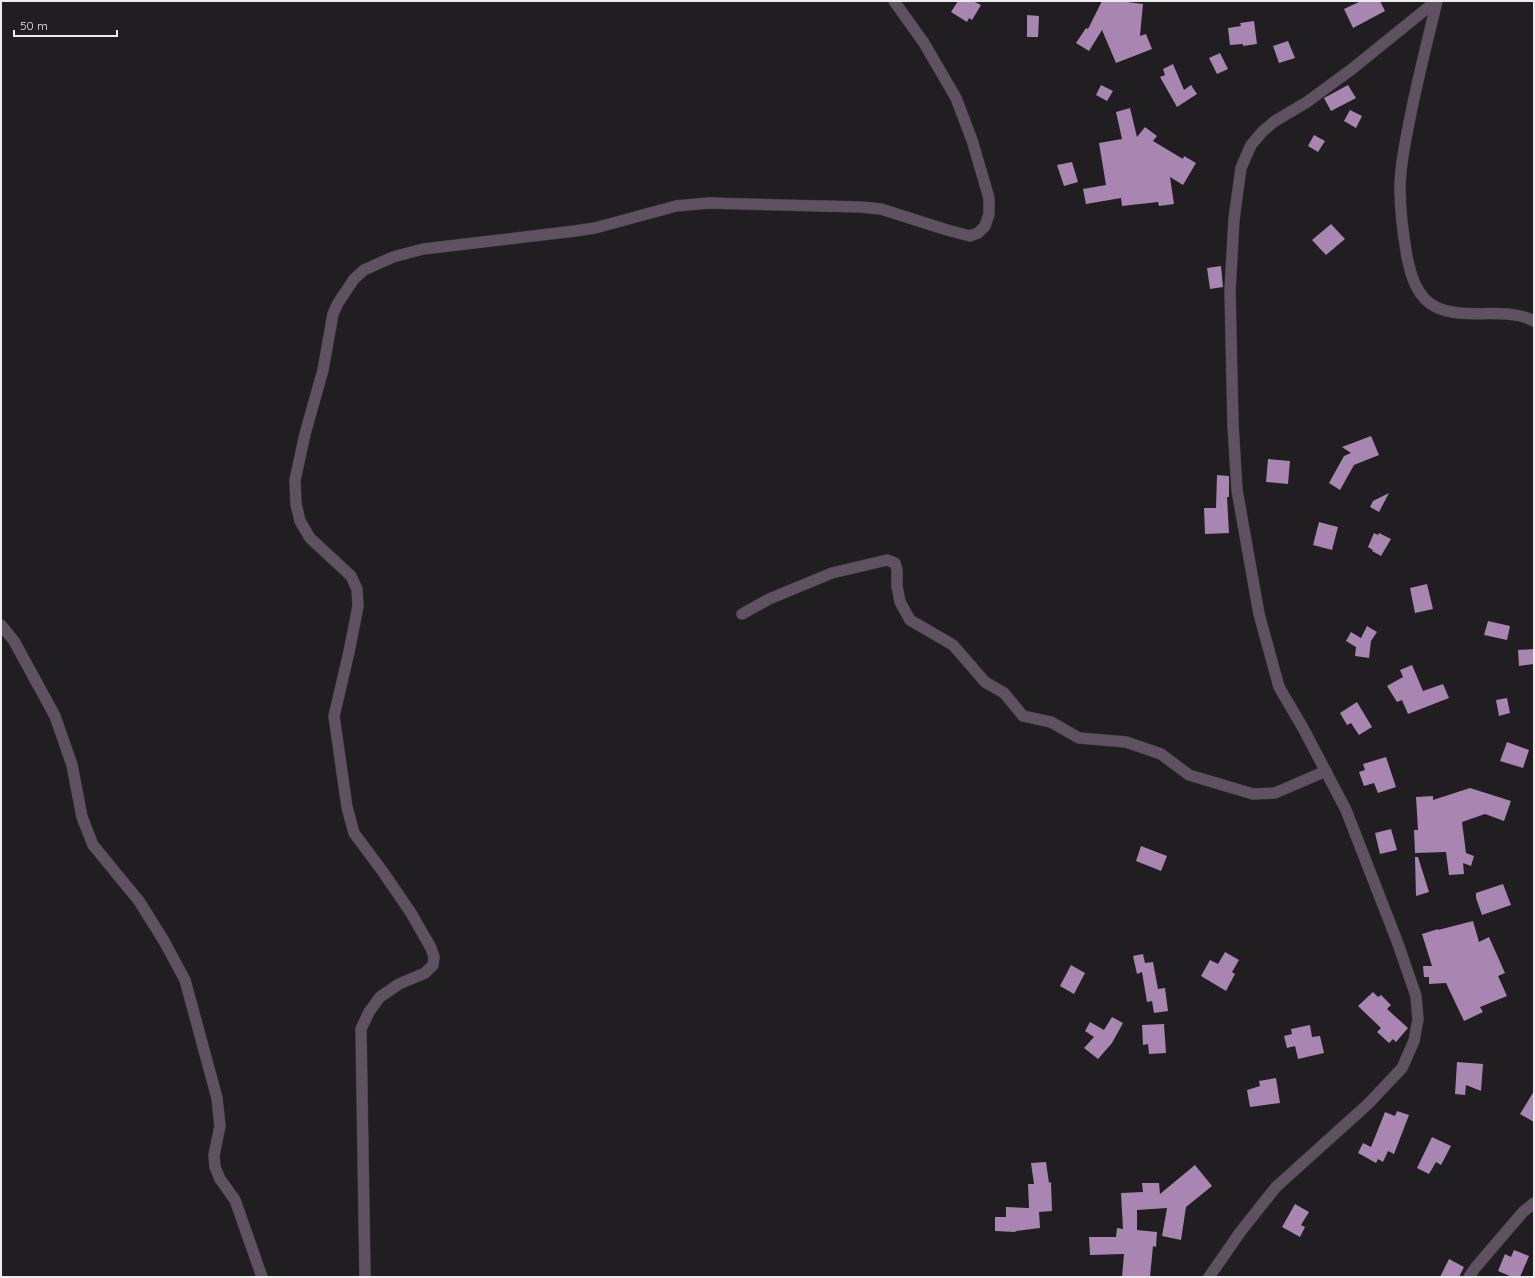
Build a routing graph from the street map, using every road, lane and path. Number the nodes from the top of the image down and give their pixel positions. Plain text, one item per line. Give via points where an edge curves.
1 (894, 1) edge
2 (1436, 1) edge
3 (1534, 321) edge
4 (742, 614) dead end
5 (1, 625) edge
6 (1326, 771) junction
7 (1534, 1203) edge
8 (262, 1277) edge
9 (364, 1277) edge
10 (1209, 1277) edge
11 (1469, 1277) edge

1 - 9 street via 924,43 956,98 972,140 989,198 989,214 985,226 978,233 970,236 881,209 861,207 709,204 676,206 596,228 423,249 393,257 364,270 354,278 333,314 323,370 295,480 296,504 300,521 310,538 351,576 357,589 358,606 334,716 347,807 354,833 411,913 434,957 433,965 425,973 399,984 380,997 361,1029
2 - 3 street via 1402,162 1402,216 1410,270 1417,289 1425,300 1448,312 1518,315
2 - 6 street via 1352,70 1263,131 1251,145 1241,168 1238,188 1230,291 1233,425 1241,521 1259,614 1279,687
4 - 6 street via 769,599 832,573 887,560 895,563 900,602 910,620 953,645 985,682 1004,693 1023,716 1051,722 1079,738 1126,742 1162,754 1189,775 1254,794 1275,793
5 - 8 street via 14,641 55,716 72,765 82,817 93,845 139,901 185,980 217,1098 220,1126 214,1155 215,1167 235,1200
6 - 10 street via 1346,810 1416,996 1418,1019 1414,1040 1402,1068 1368,1104 1276,1187
7 - 11 street via 1523,1212

